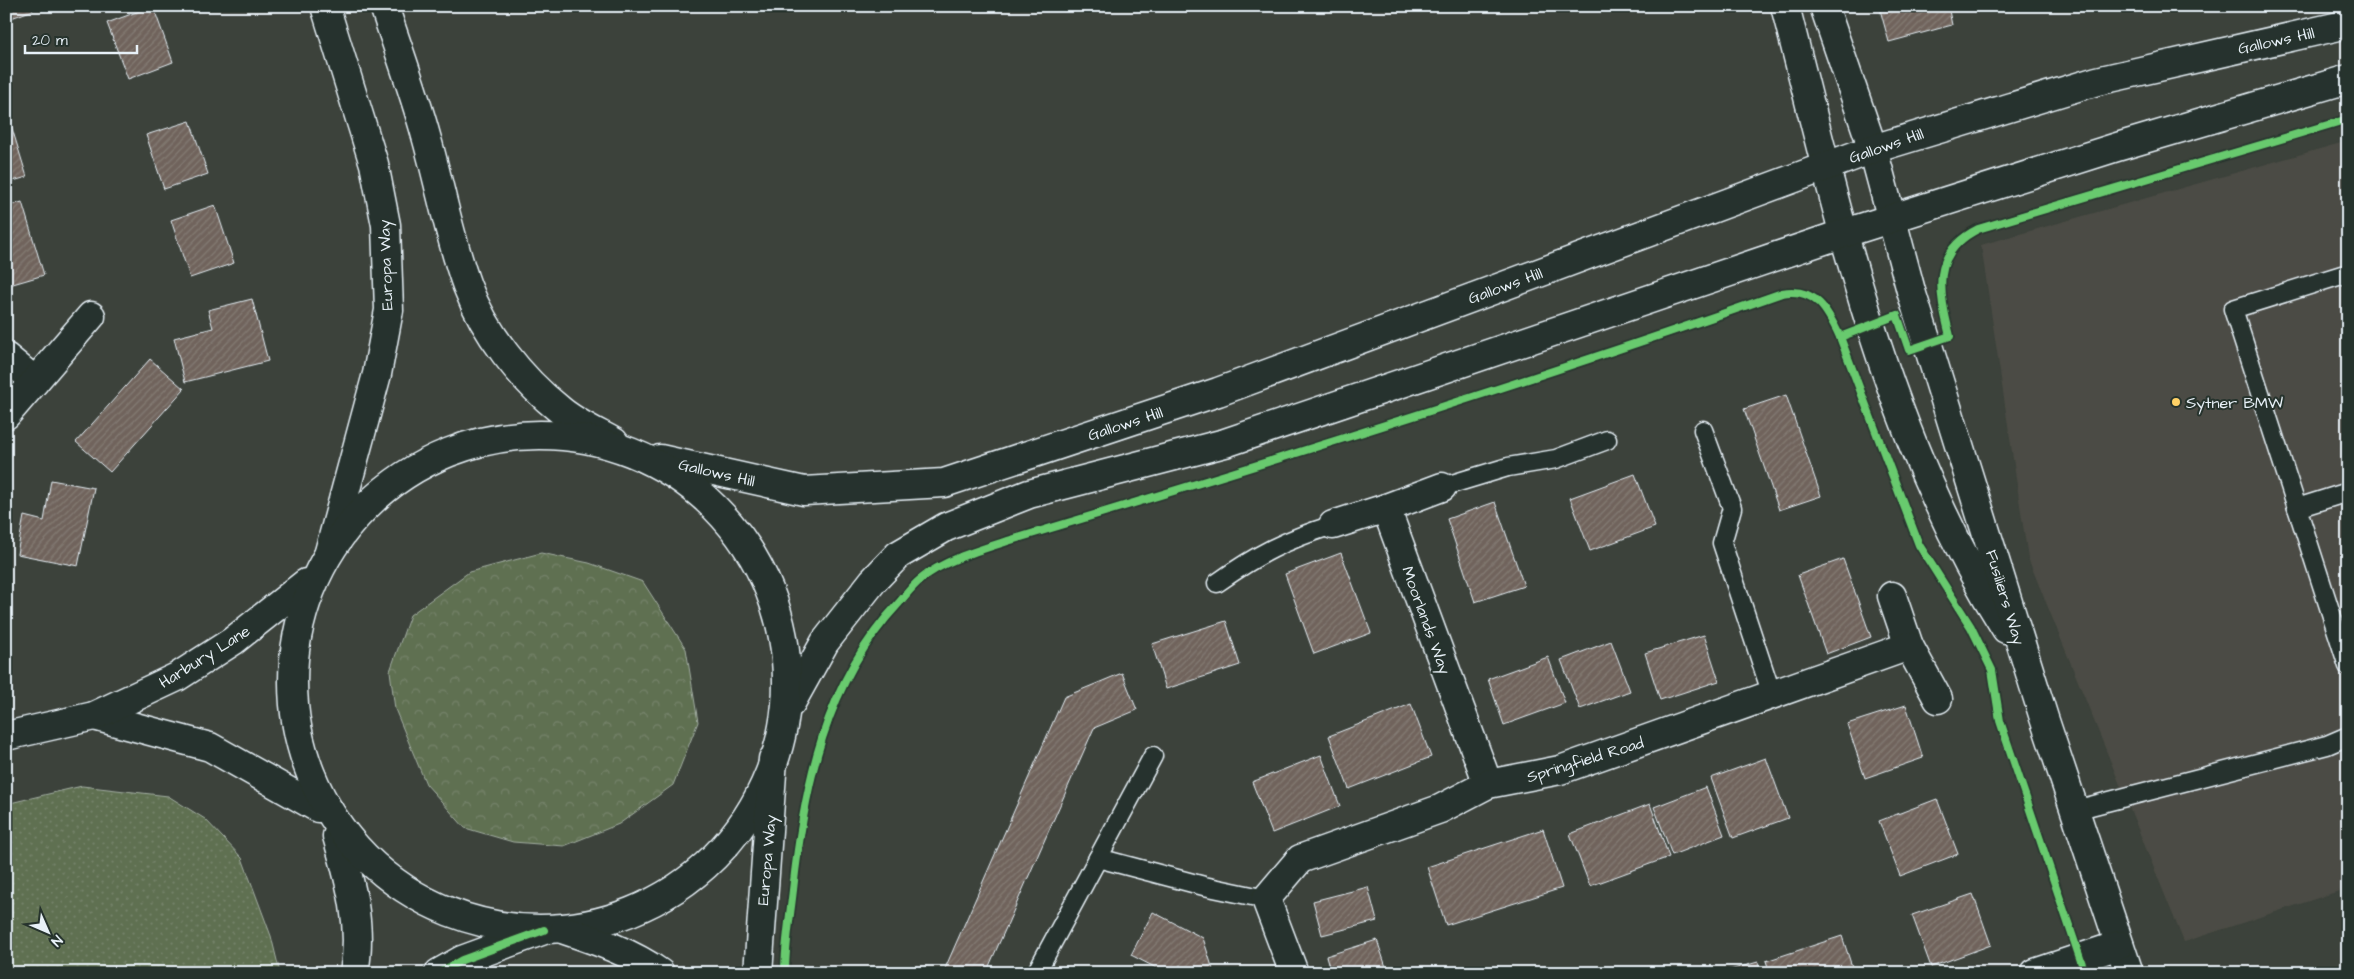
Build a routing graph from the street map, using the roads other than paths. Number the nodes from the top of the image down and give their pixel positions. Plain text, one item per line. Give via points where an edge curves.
1 (325, 6) edge
2 (384, 6) edge
3 (1785, 6) edge
4 (1824, 6) edge
5 (2348, 24) edge
6 (2348, 79) edge
7 (1873, 149) junction
8 (1824, 166) junction
9 (1891, 219) junction
10 (1842, 234) junction
11 (2348, 273) edge
12 (91, 316) dead end
13 (6, 357) edge
14 (35, 380) junction
15 (6, 414) edge
16 (1703, 430) dead end
17 (1607, 440) dead end
18 (622, 446) junction
19 (660, 459) junction
20 (1442, 488) joint
21 (2348, 492) edge
22 (1386, 508) junction
23 (2297, 508) junction
24 (1333, 524) joint
25 (328, 554) junction
26 (306, 583) junction
27 (1217, 584) dead end
28 (1892, 596) dead end
29 (1909, 646) junction
30 (2026, 662) junction
31 (2348, 666) edge
32 (1772, 695) junction
33 (1938, 699) dead end
34 (791, 703) junction
35 (94, 716) junction
36 (6, 736) edge
37 (2348, 736) edge
38 (774, 748) junction
39 (1153, 756) dead end
40 (1488, 784) junction
41 (318, 808) junction
42 (2075, 810) junction
43 (338, 836) junction
44 (1098, 858) junction
45 (1266, 899) junction
46 (554, 930) junction
47 (2119, 945) junction
48 (354, 973) edge
49 (439, 973) edge
50 (660, 973) edge
51 (758, 973) edge
52 (1036, 973) edge
53 (1294, 973) edge
54 (2035, 973) edge
55 (2129, 973) edge

1 - 25 main road, Europa Way via 374,164 386,225 389,310 377,374
2 - 18 main road via 426,135 456,253 478,312 514,363 559,410
3 - 8 main road
4 - 7 main road, Fusiliers Way
5 - 7 main road, Gallows Hill via 2097,81
6 - 9 main road via 2117,147
7 - 8 main road, Gallows Hill
7 - 9 main road, Fusiliers Way
8 - 10 main road
8 - 19 main road, Gallows Hill via 1218,392 944,483 804,491
9 - 10 main road
9 - 30 main road, Fusiliers Way
10 - 30 main road via 1915,452 1974,576
10 - 34 main road via 1225,443 1028,494 946,527 898,555 874,581 825,642
11 - 23 lane via 2233,309
12 - 14 main road
13 - 14 main road
14 - 15 main road
16 - 32 lane via 1732,508 1722,544
17 - 20 lane via 1556,459 1508,467
18 - 19 main road
18 - 25 main road via 527,444 454,458 425,470 390,493
19 - 34 main road via 694,481 720,505 758,551 778,594 787,633
20 - 22 main road
21 - 23 lane
22 - 24 main road
22 - 40 main road, Moorlands Way
23 - 31 lane
24 - 27 lane via 1292,538 1251,559
25 - 26 main road
26 - 35 main road, Harbury Lane via 233,641 177,677
26 - 41 main road via 290,685 297,745
28 - 29 main road
29 - 32 main road, Springfield Road
29 - 33 main road
30 - 42 main road, Fusiliers Way
32 - 40 main road, Springfield Road via 1560,770
34 - 38 main road
35 - 36 main road, Harbury Lane
35 - 41 main road, Harbury Lane via 210,747
37 - 42 lane via 2328,745
38 - 46 main road via 727,832 692,871 643,904 615,916
38 - 51 main road, Europa Way
39 - 44 lane
40 - 45 main road, Springfield Road via 1440,809 1300,859
41 - 43 main road
42 - 47 main road, Fusiliers Way
43 - 46 main road via 377,871 410,894 435,905 494,924
43 - 48 main road via 357,919
44 - 45 lane
44 - 52 lane
45 - 53 main road
46 - 49 main road via 462,960
46 - 50 main road via 605,944
47 - 54 main road
47 - 55 main road, Fusiliers Way

